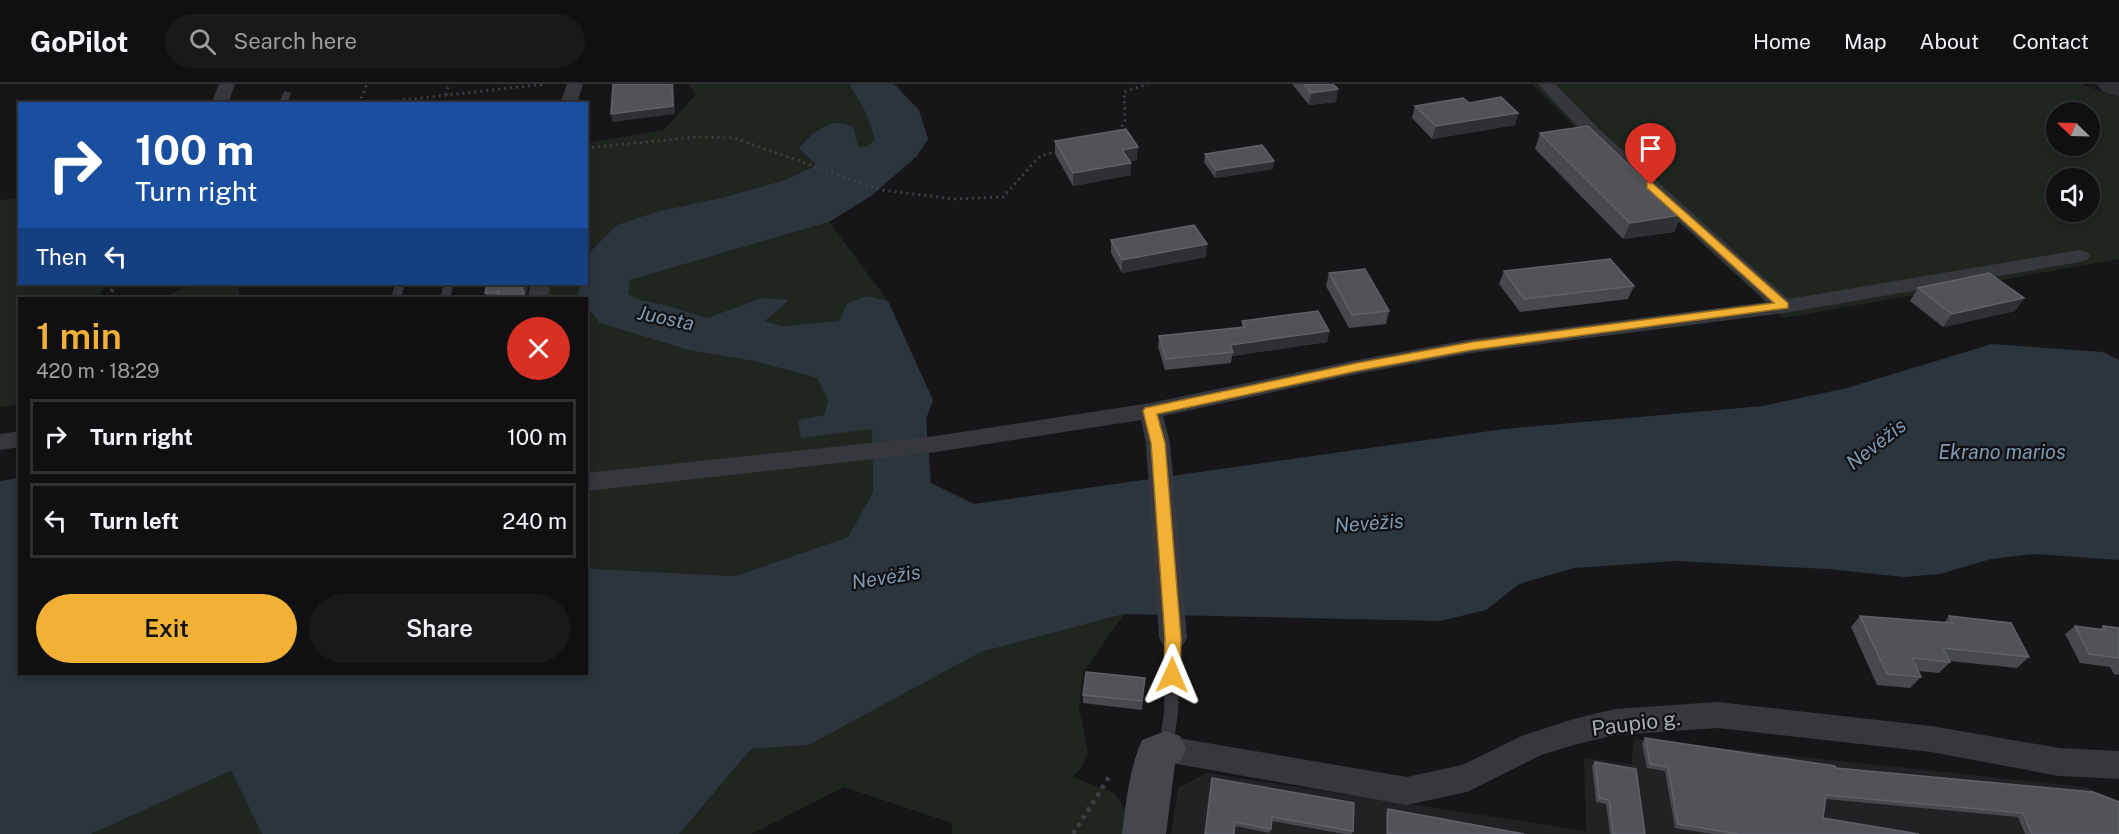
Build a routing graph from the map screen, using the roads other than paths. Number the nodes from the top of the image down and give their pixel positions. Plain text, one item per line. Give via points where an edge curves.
1 (227, 84) edge
2 (574, 84) edge
3 (1546, 84) edge
4 (287, 93) dead end
5 (220, 102) edge
6 (284, 102) edge
7 (569, 102) edge
8 (2080, 256) dead end
9 (1784, 306) junction
10 (1150, 411) junction
11 (18, 439) edge
12 (0, 442) edge
13 (588, 482) edge
14 (1173, 638) joint
15 (1166, 749) junction
16 (2119, 765) edge
17 (1144, 834) edge

1 - 5 street
2 - 7 street
3 - 9 street via 1594,134
4 - 6 lane
8 - 9 street
9 - 10 street via 1472,346
10 - 13 street via 936,444
10 - 14 street via 1158,443
11 - 12 street
14 - 15 lane
15 - 16 street, Paupio g. via 1407,791 1467,778 1534,744 1574,732 1616,722 1718,715 1931,739 2059,762
15 - 17 main road via 1157,753

